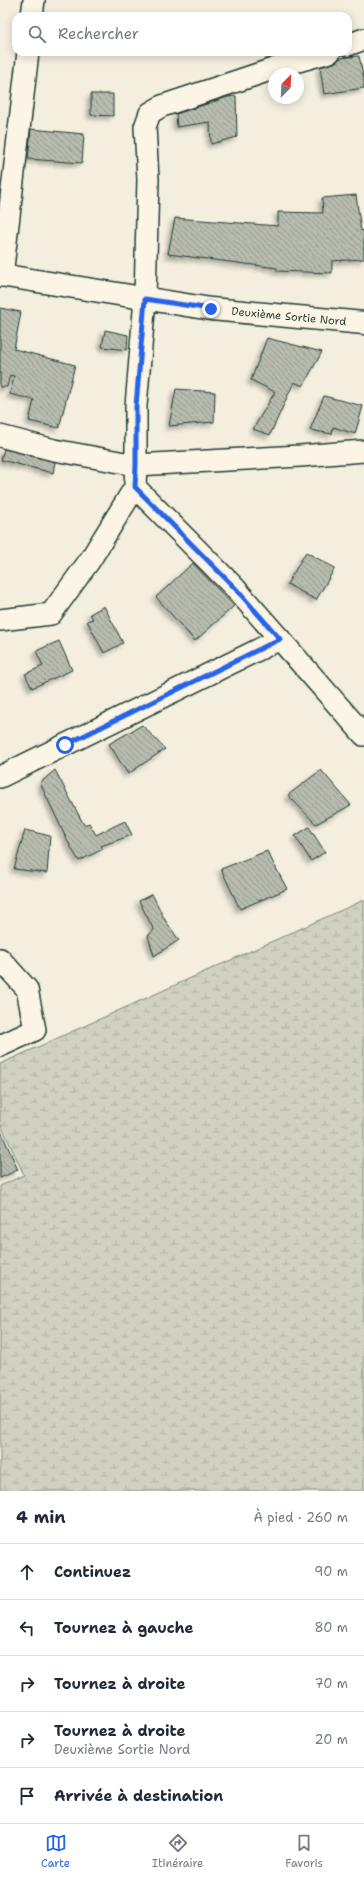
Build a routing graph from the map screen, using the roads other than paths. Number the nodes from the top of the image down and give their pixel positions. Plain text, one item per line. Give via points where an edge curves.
1 (34, 0) edge
2 (32, 12) edge
3 (364, 39) edge
4 (352, 44) edge
5 (28, 56) edge
6 (316, 56) edge
7 (1, 276) edge
8 (145, 299) junction
9 (364, 323) edge
10 (0, 436) edge
11 (364, 450) edge
12 (136, 465) junction
13 (135, 487) junction
14 (0, 620) edge
15 (280, 639) junction
16 (364, 735) edge
17 (0, 777) edge
18 (0, 959) edge
19 (0, 1046) edge

1 - 2 street
3 - 4 street
5 - 7 street
6 - 8 street via 162,106 150,113 145,127 148,179
7 - 8 main road, Deuxième Sortie Nord
8 - 9 main road, Deuxième Sortie Nord via 211,309
8 - 12 street via 136,406
10 - 12 street via 54,450
11 - 12 street
12 - 13 street
13 - 14 street via 90,560 51,614
13 - 15 street via 235,588
15 - 16 street
15 - 17 street
18 - 19 street via 27,989 35,1030

